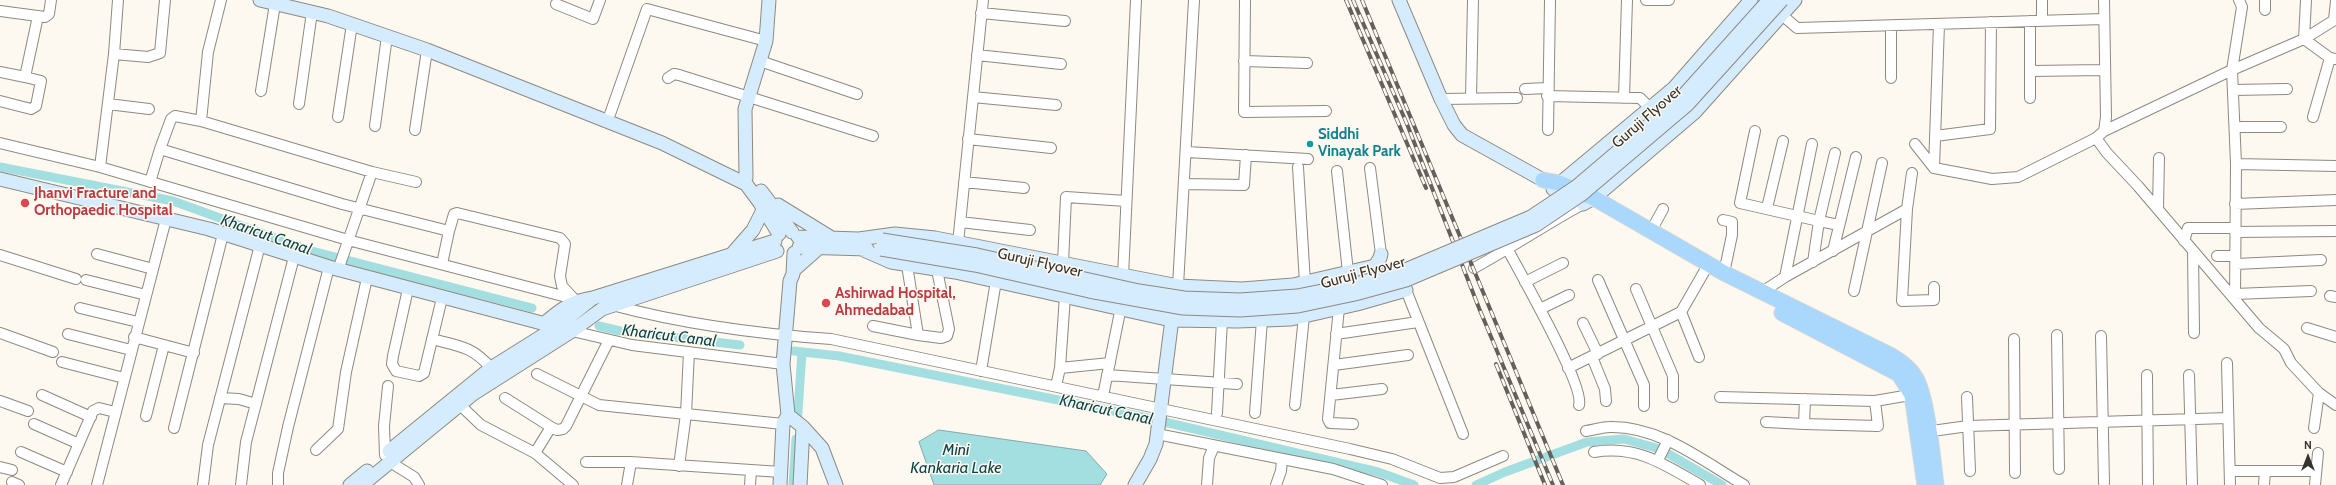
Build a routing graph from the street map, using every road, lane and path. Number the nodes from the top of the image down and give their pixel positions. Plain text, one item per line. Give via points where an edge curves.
1 (52, 0) edge
2 (118, 0) edge
3 (165, 0) edge
4 (221, 0) edge
5 (260, 0) edge
6 (600, 0) edge
7 (769, 0) edge
8 (982, 0) edge
9 (1136, 0) edge
10 (1194, 0) edge
11 (1246, 0) edge
12 (1398, 0) edge
13 (1472, 0) edge
14 (1550, 0) edge
15 (1627, 0) edge
16 (1646, 0) edge
17 (1669, 0) edge
18 (1751, 0) edge
19 (1769, 0) edge
20 (1782, 0) edge
21 (1795, 0) edge
22 (2042, 0) edge
23 (2104, 0) edge
24 (2239, 0) edge
25 (2306, 0) edge
26 (2336, 1) edge
27 (278, 2) edge
28 (556, 4) dead end
29 (0, 11) edge
30 (312, 12) junction
31 (981, 13) junction
32 (1782, 15) junction
33 (38, 16) junction
34 (2104, 19) junction
35 (2335, 20) edge
36 (1065, 21) dead end
37 (2030, 21) junction
38 (2042, 21) junction
39 (1990, 22) junction
40 (352, 24) junction
41 (1939, 24) junction
42 (1891, 26) junction
43 (387, 36) junction
44 (2304, 39) junction
45 (766, 41) junction
46 (427, 50) junction
47 (114, 54) junction
48 (977, 55) junction
49 (2333, 58) edge
50 (760, 61) junction
51 (1244, 61) junction
52 (1307, 63) dead end
53 (1061, 64) dead end
54 (2105, 70) junction
55 (2232, 70) junction
56 (2030, 71) junction
57 (0, 72) edge
58 (25, 77) junction
59 (668, 78) dead end
60 (1891, 78) dead end
61 (1524, 89) dead end
62 (2287, 89) dead end
63 (2233, 90) junction
64 (261, 91) dead end
65 (1547, 92) junction
66 (857, 94) dead end
67 (973, 97) junction
68 (749, 98) junction
69 (1472, 98) junction
70 (1517, 98) dead end
71 (1624, 98) junction
72 (2030, 98) dead end
73 (1441, 99) junction
74 (0, 101) edge
75 (108, 104) junction
76 (299, 104) dead end
77 (1056, 105) dead end
78 (1650, 108) junction
79 (149, 109) dead end
80 (1326, 111) dead end
81 (338, 117) dead end
82 (609, 117) junction
83 (2313, 117) dead end
84 (201, 121) junction
85 (375, 126) dead end
86 (2235, 127) junction
87 (2281, 127) dead end
88 (414, 130) dead end
89 (1548, 130) dead end
90 (2104, 131) junction
91 (1755, 132) dead end
92 (873, 136) dead end
93 (1935, 136) junction
94 (2096, 138) junction
95 (968, 140) junction
96 (1783, 141) dead end
97 (0, 143) edge
98 (1812, 144) dead end
99 (1915, 144) dead end
100 (1051, 148) dead end
101 (160, 149) junction
102 (1187, 152) junction
103 (1835, 153) dead end
104 (1246, 155) junction
105 (1856, 157) dead end
106 (1308, 158) dead end
107 (2159, 158) dead end
108 (1882, 163) dead end
109 (2236, 164) junction
110 (2336, 166) edge
111 (100, 167) junction
112 (1298, 167) dead end
113 (1370, 168) dead end
114 (1934, 168) junction
115 (1337, 171) dead end
116 (372, 172) junction
117 (1912, 173) dead end
118 (746, 178) junction
119 (0, 179) edge
120 (150, 182) junction
121 (416, 182) dead end
122 (964, 182) junction
123 (1186, 184) junction
124 (1552, 184) junction
125 (1024, 188) dead end
126 (2336, 200) edge
127 (1126, 201) junction
128 (1589, 201) junction
129 (765, 203) junction
130 (2235, 204) junction
131 (360, 208) junction
132 (1767, 208) junction
133 (1663, 209) dead end
134 (2158, 209) junction
135 (1907, 210) junction
136 (1797, 216) junction
137 (166, 219) junction
138 (1723, 220) dead end
139 (1819, 221) junction
140 (960, 222) junction
141 (1839, 225) junction
142 (1030, 230) dead end
143 (2235, 230) junction
144 (449, 231) junction
145 (1651, 231) junction
146 (1866, 231) junction
147 (2336, 231) edge
148 (223, 234) junction
149 (831, 238) junction
150 (2184, 241) junction
151 (347, 242) junction
152 (958, 243) junction
153 (788, 244) junction
154 (859, 244) junction
155 (882, 245) junction
156 (260, 246) junction
157 (820, 247) junction
158 (1508, 250) junction
159 (1833, 251) junction
160 (2193, 251) junction
161 (97, 254) dead end
162 (732, 254) junction
163 (1381, 254) joint
164 (0, 255) edge
165 (294, 256) junction
166 (2217, 256) dead end
167 (2235, 260) junction
168 (2321, 260) dead end
169 (1813, 262) junction
170 (1063, 263) junction
171 (1563, 263) dead end
172 (442, 264) junction
173 (907, 265) junction
174 (336, 267) junction
175 (1474, 268) dead end
176 (153, 269) junction
177 (937, 270) junction
178 (1348, 272) junction
179 (1704, 272) junction
180 (1724, 273) junction
181 (792, 275) junction
182 (1123, 276) junction
183 (1785, 277) junction
184 (368, 278) junction
185 (1598, 280) dead end
186 (996, 281) junction
187 (1525, 282) junction
188 (1306, 283) junction
189 (1178, 286) junction
190 (1934, 287) dead end
191 (408, 289) junction
192 (1636, 289) dead end
193 (1406, 290) joint
194 (1854, 291) dead end
195 (2311, 291) dead end
196 (1762, 292) junction
197 (146, 295) junction
198 (1569, 295) dead end
199 (1065, 296) junction
200 (2235, 297) junction
201 (442, 298) junction
202 (593, 298) junction
203 (576, 299) junction
204 (612, 305) junction
205 (1120, 307) junction
206 (80, 308) dead end
207 (1339, 308) junction
208 (1540, 309) junction
209 (1681, 312) junction
210 (1304, 316) junction
211 (1171, 320) junction
212 (1222, 320) junction
213 (1262, 320) junction
214 (138, 322) junction
215 (1418, 322) junction
216 (545, 323) junction
217 (1583, 323) dead end
218 (558, 326) junction
219 (873, 326) dead end
220 (1653, 326) junction
221 (2307, 328) dead end
222 (572, 331) junction
223 (0, 333) edge
224 (2194, 333) dead end
225 (68, 334) dead end
226 (1336, 334) junction
227 (2057, 335) dead end
228 (785, 336) junction
229 (918, 336) junction
230 (2101, 336) dead end
231 (134, 337) junction
232 (2336, 337) edge
233 (432, 339) junction
234 (2014, 339) dead end
235 (609, 340) junction
236 (1625, 340) junction
237 (164, 345) junction
238 (130, 350) junction
239 (53, 352) dead end
240 (689, 352) junction
241 (194, 353) junction
242 (1408, 355) dead end
243 (1595, 355) junction
244 (1699, 357) dead end
245 (62, 362) dead end
246 (1110, 363) junction
247 (2227, 363) dead end
248 (783, 364) junction
249 (1334, 365) junction
250 (491, 368) junction
251 (1060, 368) junction
252 (1568, 368) junction
253 (981, 371) junction
254 (537, 374) dead end
255 (1107, 375) junction
256 (2147, 375) dead end
257 (2189, 375) dead end
258 (124, 378) junction
259 (1164, 380) junction
260 (1219, 384) junction
261 (1237, 384) dead end
262 (388, 386) dead end
263 (1056, 386) junction
264 (1382, 390) dead end
265 (1917, 393) junction
266 (2319, 393) junction
267 (42, 395) dead end
268 (1331, 395) junction
269 (580, 396) junction
270 (1103, 396) junction
271 (1967, 396) dead end
272 (1673, 397) dead end
273 (220, 398) junction
274 (505, 398) dead end
275 (1720, 398) dead end
276 (1805, 399) junction
277 (0, 401) edge
278 (1606, 401) dead end
279 (1875, 401) junction
280 (256, 404) junction
281 (1579, 404) dead end
282 (460, 405) junction
283 (1295, 405) dead end
284 (2336, 405) edge
285 (1644, 406) dead end
286 (28, 411) dead end
287 (1161, 411) junction
288 (115, 412) junction
289 (1217, 413) dead end
290 (1255, 413) dead end
291 (686, 414) junction
292 (146, 416) dead end
293 (91, 417) junction
294 (786, 418) junction
295 (2228, 418) junction
296 (2190, 419) junction
297 (2148, 420) junction
298 (1766, 422) dead end
299 (2103, 422) junction
300 (2058, 423) junction
301 (34, 424) dead end
302 (1353, 424) dead end
303 (1804, 424) junction
304 (2015, 424) junction
305 (803, 426) junction
306 (1968, 426) junction
307 (551, 427) junction
308 (174, 428) dead end
309 (2314, 428) dead end
310 (1586, 431) dead end
311 (1157, 432) junction
312 (1922, 432) junction
313 (1463, 434) dead end
314 (1667, 441) junction
315 (79, 444) junction
316 (1214, 446) junction
317 (316, 450) dead end
318 (21, 452) dead end
319 (1594, 452) dead end
320 (535, 453) junction
321 (2318, 453) dead end
322 (1503, 456) dead end
323 (387, 459) junction
324 (1282, 459) junction
325 (1658, 459) junction
326 (586, 462) dead end
327 (631, 462) junction
328 (680, 466) junction
329 (0, 467) edge
330 (2059, 469) dead end
331 (12, 470) dead end
332 (751, 470) junction
333 (1970, 471) dead end
334 (2230, 471) junction
335 (2265, 471) junction
336 (2316, 471) junction
337 (67, 472) junction
338 (2015, 473) dead end
339 (781, 479) edge
340 (2104, 483) dead end
341 (61, 485) edge
342 (97, 485) edge
343 (203, 485) edge
344 (241, 485) edge
345 (278, 485) edge
346 (350, 485) edge
347 (362, 485) edge
348 (419, 485) edge
349 (573, 485) edge
350 (627, 485) edge
351 (750, 485) edge
352 (800, 485) edge
353 (836, 485) edge
354 (1134, 485) edge
355 (1207, 485) edge
356 (1276, 485) edge
357 (1382, 485) edge
358 (1700, 485) edge
359 (1744, 485) edge
360 (1925, 485) edge
361 (1936, 485) edge
362 (2148, 485) edge
363 (2192, 485) edge
364 (2230, 485) edge
365 (2264, 485) edge
366 (2315, 485) edge

1 - 33 street via 49,14 45,17
2 - 47 street
3 - 47 street via 160,53 148,57
4 - 84 street via 208,52
5 - 27 street
6 - 28 street via 593,19
7 - 45 street
8 - 31 street
9 - 127 street
10 - 102 street
11 - 51 street
12 - 73 street
13 - 69 street
14 - 65 street
15 - 71 street
16 - 17 street
18 - 78 street via 1674,88
19 - 155 street, Guruji Flyover, bridge via 1682,96 1570,191 1531,217 1403,271 1297,296 1240,300 1184,298 1139,291 977,255
20 - 155 street, Guruji Flyover, bridge via 1688,104 1582,194 1530,228 1406,280 1298,306 1240,310 1183,308 1089,291
21 - 32 street
22 - 38 street
23 - 34 street
24 - 55 street via 2242,7
25 - 44 street
26 - 35 street
27 - 30 street
27 - 64 street
27 - 82 street via 329,11 428,45
29 - 33 street
30 - 40 street
30 - 76 street
31 - 36 street
31 - 48 street
32 - 42 street via 1797,28
32 - 128 street via 1694,112
33 - 58 street
34 - 38 street
34 - 54 street
35 - 44 street
37 - 38 street
37 - 39 street
37 - 56 street
39 - 41 street
39 - 93 street via 1990,129
40 - 43 street
40 - 81 street
41 - 42 street
41 - 93 street
42 - 60 street
43 - 46 street
43 - 85 street
44 - 49 street
44 - 55 street
45 - 50 street
45 - 82 street via 647,9
46 - 88 street
46 - 129 street via 662,143 746,184
47 - 75 street
48 - 53 street
48 - 67 street
49 - 83 street
50 - 66 street
50 - 68 street
51 - 52 street
51 - 80 street via 1244,112
54 - 56 street
54 - 90 street
55 - 63 street
55 - 90 street
56 - 72 street
57 - 58 street
58 - 74 street via 41,81 35,108
59 - 68 street via 674,74
61 - 65 street
62 - 63 street
63 - 86 street
65 - 71 street
65 - 89 street
67 - 77 street
67 - 95 street
68 - 92 street
68 - 118 street via 745,109
69 - 70 street
69 - 73 street
71 - 78 street via 1640,98
73 - 124 street via 1462,135
75 - 79 street
75 - 111 street
78 - 124 street
82 - 118 street
84 - 101 street via 175,116 171,119
84 - 116 street
86 - 87 street
86 - 109 street
90 - 94 street
91 - 132 street via 1740,203
93 - 114 street
94 - 114 street via 2018,177 1992,179
94 - 134 street
95 - 100 street
95 - 122 street
96 - 132 street
97 - 111 street
98 - 136 street
99 - 114 street
101 - 120 street
101 - 131 street
102 - 104 street
102 - 123 street
103 - 139 street
104 - 106 street
104 - 123 street via 1244,185
105 - 141 street
107 - 134 street
108 - 146 street
109 - 110 street
109 - 130 street
111 - 120 street
112 - 188 street
113 - 163 street
115 - 178 street
116 - 121 street
116 - 131 street
117 - 135 street
118 - 129 street
119 - 137 street
120 - 151 street
122 - 125 street
122 - 140 street
123 - 189 street
124 - 128 main road
126 - 130 street
127 - 170 street via 1066,197
127 - 182 street
128 - 145 main road
128 - 158 street via 1551,221
128 - 179 main road
129 - 149 street
129 - 153 street
129 - 162 street via 753,230
130 - 143 street
131 - 144 street
131 - 151 street
132 - 136 street
133 - 145 street
134 - 150 street
135 - 146 street
135 - 190 street via 1902,301 1934,300
136 - 139 street
136 - 183 street
137 - 148 street
137 - 176 street
138 - 180 street via 1732,222 1732,235
139 - 141 street
139 - 169 street
140 - 142 street
140 - 152 street
141 - 159 street
143 - 147 street
143 - 150 street via 2188,228
143 - 167 street
144 - 172 street
144 - 203 street via 454,214 458,214 560,238 565,244 560,276 562,286
145 - 180 main road
146 - 159 street
146 - 194 street
148 - 156 street
148 - 241 street
149 - 153 street
149 - 154 street
150 - 160 street
151 - 172 street
151 - 174 street
152 - 154 street via 895,234
152 - 170 street
153 - 157 street
153 - 162 street
153 - 181 street
153 - 204 street
154 - 155 street, Guruji Flyover
154 - 157 street
154 - 173 street via 891,262
156 - 165 street
156 - 273 street
157 - 181 street
158 - 175 street
158 - 187 street
159 - 169 street
160 - 200 street
160 - 224 street
161 - 176 street
162 - 202 street
163 - 178 street via 1375,266
164 - 197 street via 81,280
165 - 174 street
165 - 280 street
166 - 167 street
167 - 168 street
167 - 200 street
169 - 183 street
170 - 182 street
171 - 187 street
172 - 203 street
173 - 177 street
173 - 229 street
174 - 184 street
174 - 345 street via 288,427 278,473
176 - 197 street
177 - 186 street
177 - 229 street via 949,329 947,336
178 - 188 street
179 - 209 street
179 - 265 main road via 1889,368 1899,374
180 - 196 main road
181 - 228 street
182 - 189 street
183 - 196 street
184 - 191 street
184 - 317 street via 346,372 338,429
185 - 236 street
186 - 199 street
186 - 253 street
187 - 208 street
188 - 189 street via 1242,289
189 - 211 street
191 - 201 street
191 - 233 street via 393,356 393,368 396,371 422,375
192 - 220 street
193 - 207 street
193 - 215 street
195 - 200 street
196 - 265 main road via 1906,365 1916,377
197 - 214 street
198 - 208 street
199 - 205 street
199 - 251 street
200 - 266 street via 2259,328 2284,349 2291,363
201 - 216 street
201 - 233 street
202 - 203 street
202 - 204 street
202 - 218 street
203 - 216 street
204 - 222 street
204 - 228 street via 659,318
205 - 211 street
205 - 246 street
206 - 214 street
207 - 210 street
207 - 226 street
208 - 252 street
209 - 220 street
209 - 244 street
210 - 213 street
210 - 283 street
211 - 212 street
211 - 259 street
212 - 213 street
212 - 260 street
213 - 290 street
214 - 231 street
215 - 226 street
215 - 313 street
216 - 218 street
217 - 243 street
218 - 222 street
218 - 250 street
219 - 229 street
220 - 236 street
220 - 272 street via 1673,376
221 - 232 street
222 - 235 street
222 - 282 street via 488,384
223 - 239 street
225 - 238 street
226 - 249 street
227 - 300 street
228 - 248 street
228 - 253 street via 831,339
230 - 299 street
231 - 237 street
231 - 238 street
233 - 250 street via 470,349 480,354
234 - 304 street
235 - 240 street
235 - 269 street
236 - 243 street
236 - 285 street via 1644,386
237 - 241 street
237 - 292 street
238 - 258 street
240 - 248 street
240 - 291 street
241 - 308 street
242 - 249 street
243 - 252 street
243 - 278 street via 1605,388
245 - 258 street
246 - 251 street
246 - 255 street
247 - 295 street
248 - 294 street
249 - 268 street
250 - 323 street
251 - 263 street
252 - 281 street via 1579,394
253 - 263 street
254 - 269 street
255 - 259 street
255 - 270 street
256 - 297 street
257 - 296 street
258 - 288 street
259 - 260 street
259 - 287 street
260 - 261 street
260 - 289 street
262 - 323 street via 384,426
263 - 270 street
264 - 268 street
265 - 279 street
265 - 312 main road
266 - 284 street
266 - 309 street
267 - 293 street
268 - 302 street via 1328,419 1330,423
269 - 291 street via 600,406
269 - 307 street via 563,429 556,430
270 - 287 street
271 - 306 street
273 - 280 street via 239,399
273 - 343 street via 208,445
274 - 307 street
275 - 276 street
276 - 279 street
276 - 303 street
277 - 286 street
279 - 303 street via 1878,426
280 - 344 street via 246,442
282 - 320 street via 481,425
282 - 323 street
287 - 311 street
287 - 322 street via 1392,460 1440,478 1454,477
288 - 293 street via 99,408 93,411
288 - 342 street
291 - 294 street
291 - 328 street
293 - 315 street
294 - 305 street
294 - 339 street
295 - 296 street
295 - 334 street
296 - 297 street
296 - 363 street
297 - 299 street
297 - 362 street
298 - 303 street
299 - 300 street
299 - 340 street
300 - 304 street
300 - 330 street
301 - 315 street
304 - 306 street
304 - 338 street
305 - 352 street
305 - 353 street via 822,448
306 - 312 street
306 - 333 street
307 - 320 street
310 - 314 street via 1610,427 1642,430
311 - 316 street
311 - 354 street via 1150,460
312 - 360 main road
312 - 361 main road
314 - 325 street
314 - 359 street
315 - 337 street
316 - 324 street
316 - 355 street via 1209,458
318 - 337 street
319 - 325 street via 1624,451
320 - 349 street
321 - 336 street
323 - 346 street
323 - 347 street
323 - 348 street via 414,477
324 - 356 street
324 - 357 street via 1346,472
325 - 358 street
326 - 327 street
327 - 328 street
327 - 350 street
328 - 332 street
329 - 331 street
332 - 339 street
332 - 351 street
334 - 335 street
334 - 364 street
335 - 336 street
335 - 365 street
336 - 366 street
337 - 341 street

